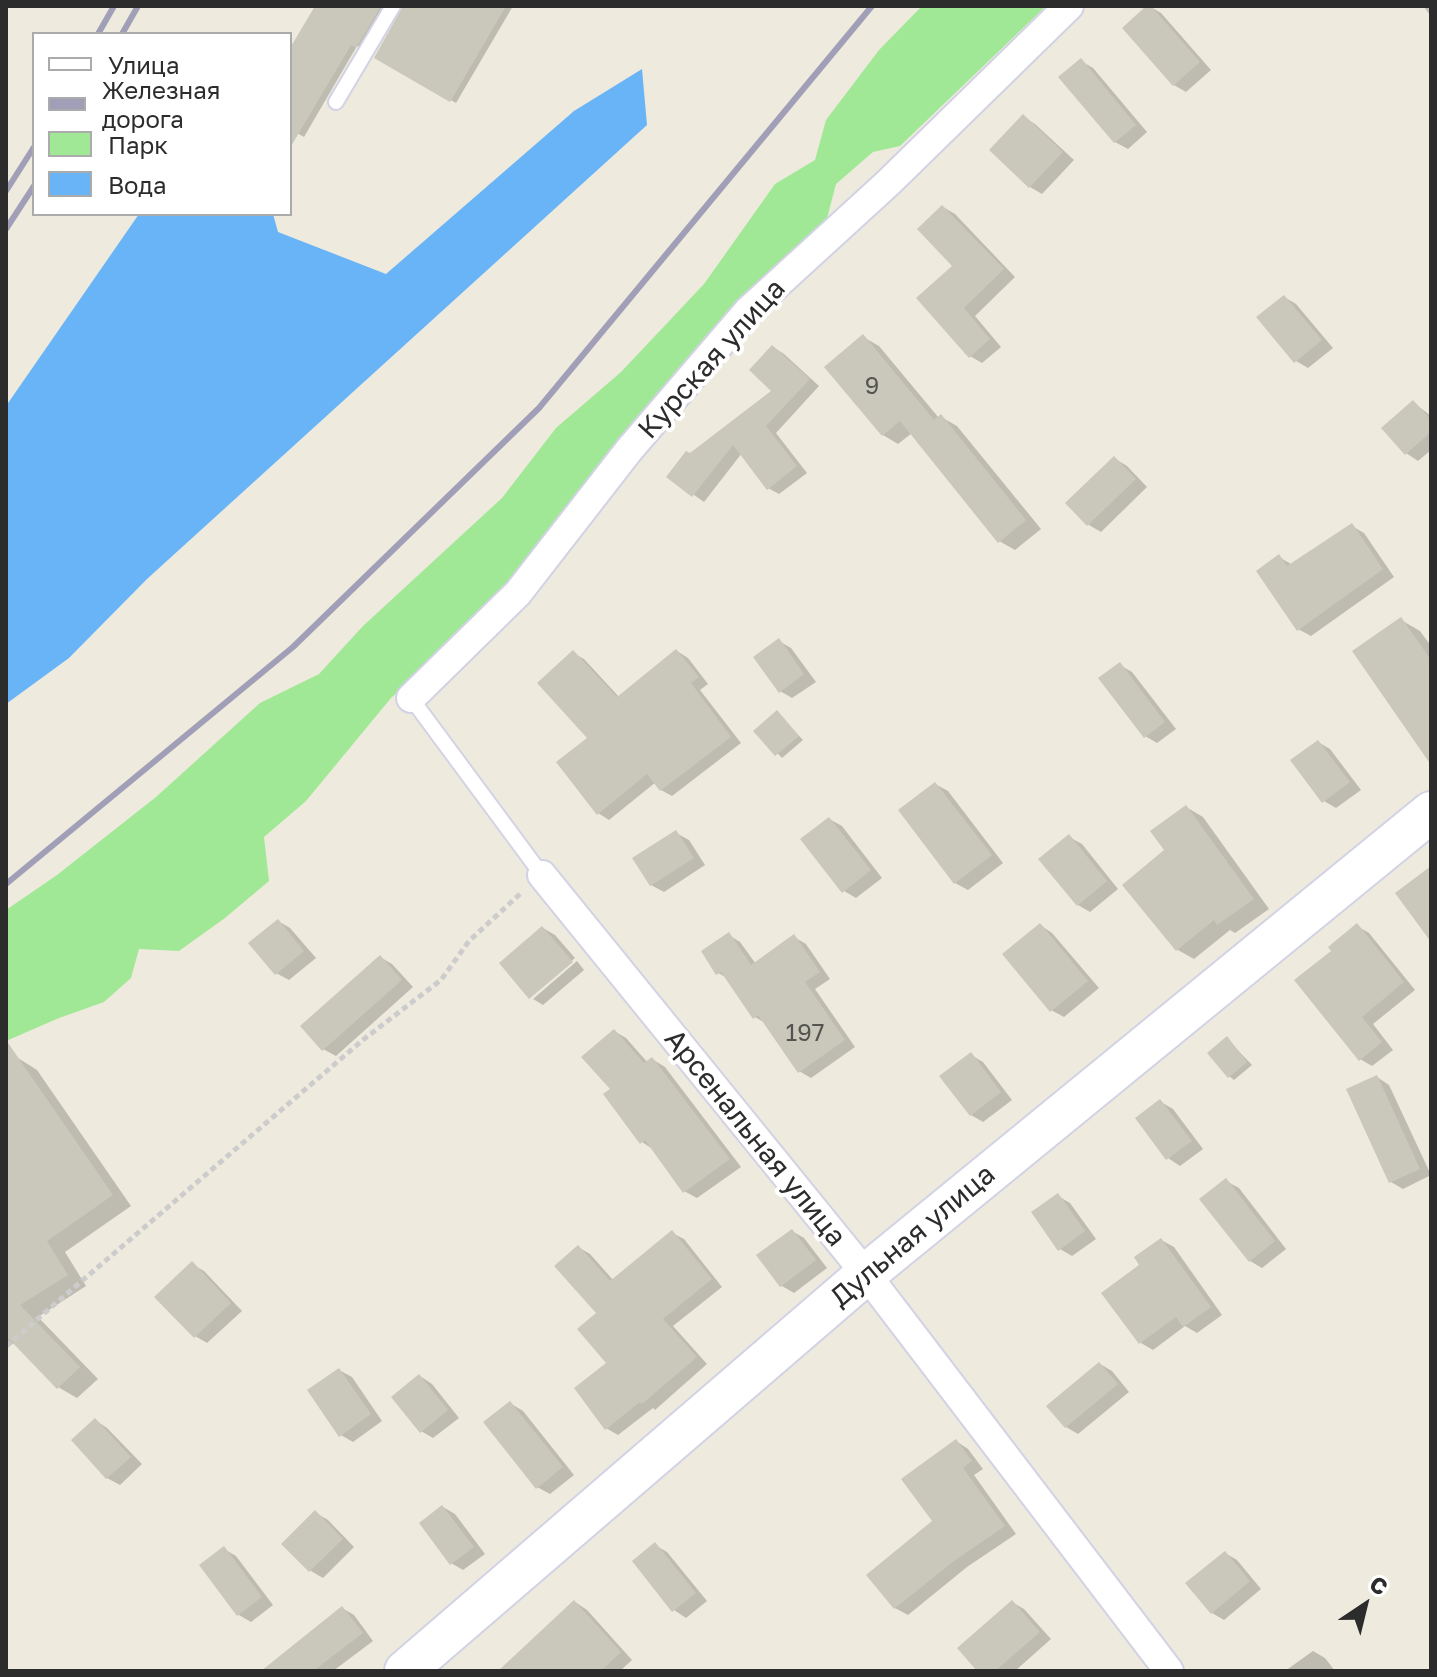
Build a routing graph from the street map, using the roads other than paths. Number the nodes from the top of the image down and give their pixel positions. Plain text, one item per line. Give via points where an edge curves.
1 (393, 6) edge
2 (1069, 6) edge
3 (336, 102) dead end
4 (411, 698) joint
5 (1431, 812) edge
6 (542, 875) joint
7 (866, 1274) junction
8 (405, 1671) edge
9 (1169, 1671) edge

1 - 3 lane
2 - 4 street, Курская улица via 748,311 629,450 518,593
4 - 6 lane
5 - 7 street, Дульная улица
6 - 7 street, Арсенальная улица
7 - 8 street, Дульная улица
7 - 9 street, Арсенальная улица

